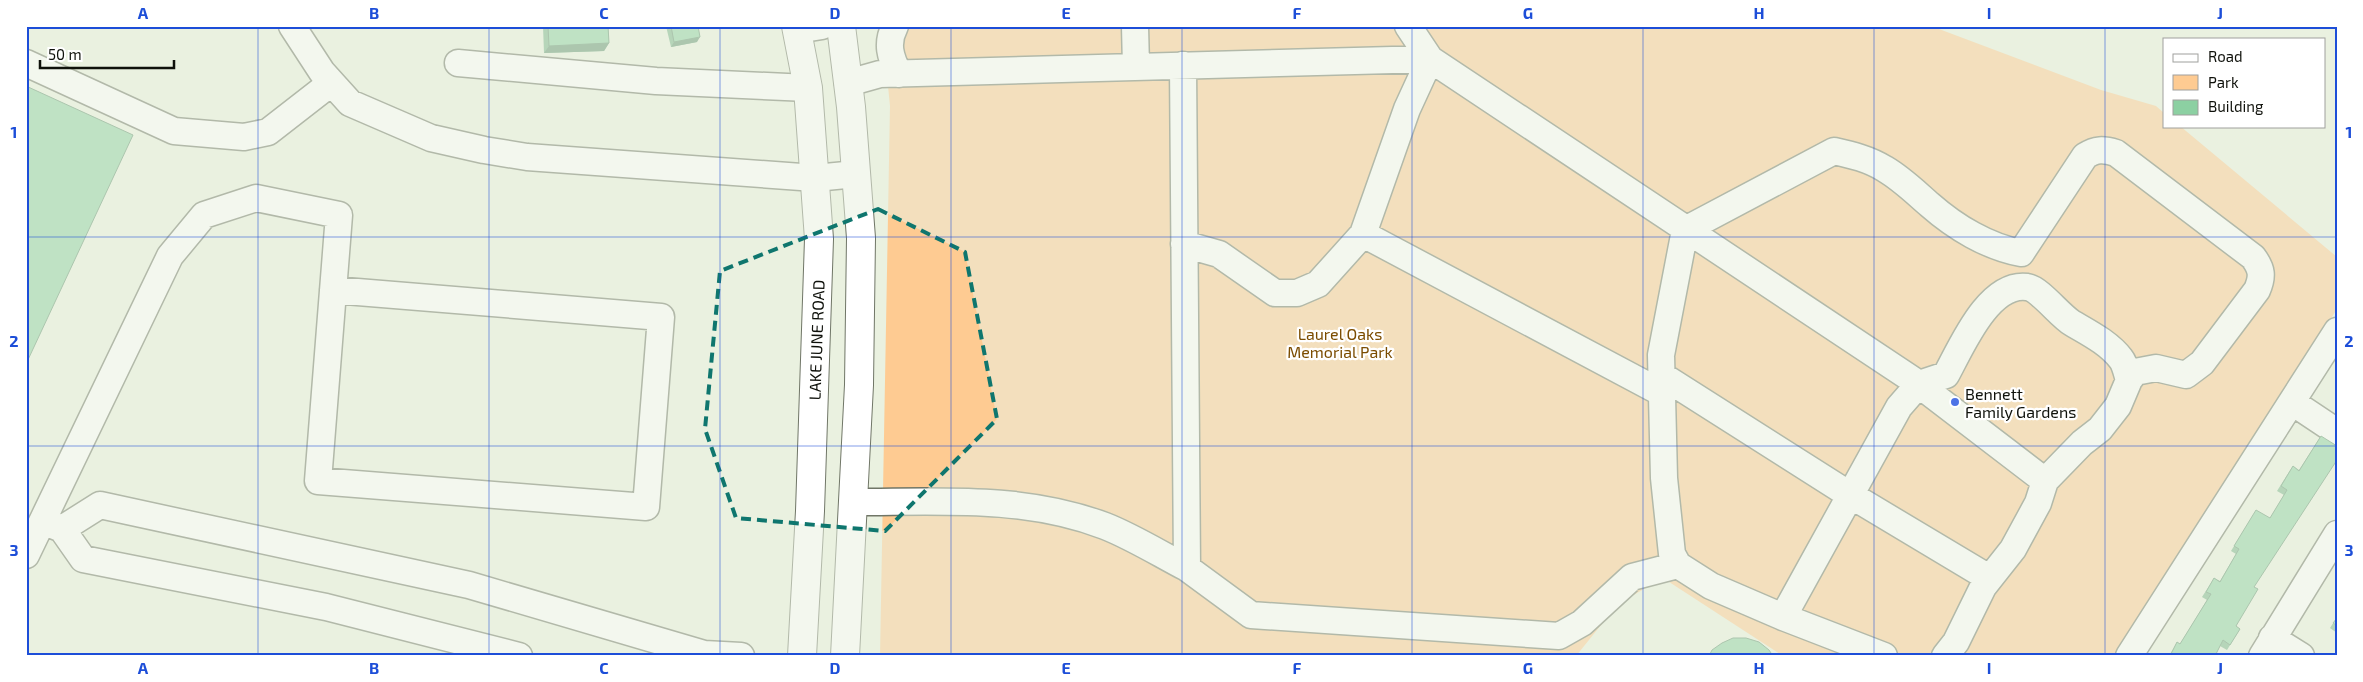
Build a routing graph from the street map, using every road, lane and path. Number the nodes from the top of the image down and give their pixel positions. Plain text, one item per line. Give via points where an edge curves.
1 (292, 26) edge
2 (840, 26) edge
3 (895, 26) edge
4 (1135, 26) edge
5 (1408, 26) edge
6 (805, 28) edge
7 (1430, 59) junction
8 (26, 63) edge
9 (458, 63) dead end
10 (1183, 66) junction
11 (1136, 67) junction
12 (899, 74) junction
13 (331, 83) junction
14 (848, 83) junction
15 (808, 88) junction
16 (856, 174) junction
17 (815, 178) junction
18 (1685, 230) junction
19 (1363, 234) junction
20 (1184, 244) junction
21 (333, 290) junction
22 (2337, 331) edge
23 (2129, 380) junction
24 (1662, 384) junction
25 (1919, 384) junction
26 (2292, 402) junction
27 (2337, 432) edge
28 (2045, 481) junction
29 (1849, 494) junction
30 (853, 502) junction
31 (52, 525) junction
32 (2334, 545) edge
33 (26, 555) edge
34 (1678, 565) junction
35 (1187, 568) junction
36 (1989, 578) junction
37 (1783, 617) junction
38 (2267, 647) edge
39 (519, 656) edge
40 (741, 656) edge
41 (802, 656) edge
42 (845, 656) edge
43 (1884, 656) edge
44 (1945, 656) edge
45 (2129, 656) edge
46 (2301, 656) edge

1 - 13 street
2 - 14 main road
3 - 12 street via 890,36 890,58
4 - 11 street
5 - 7 street
6 - 15 main road, LAKE JUNE ROAD
7 - 10 street
7 - 18 street
7 - 19 street via 1407,109
8 - 13 street via 174,130 244,137 268,132
9 - 15 street via 656,81
10 - 11 street
10 - 20 street
11 - 12 street
12 - 14 street via 880,74
13 - 17 street via 350,103 431,138 484,150
14 - 15 main road
14 - 16 main road
15 - 17 main road, LAKE JUNE ROAD
16 - 17 street
16 - 30 main road via 861,238
17 - 41 main road, LAKE JUNE ROAD via 819,239 811,502
18 - 23 street via 1834,151 1860,157 1884,168 1969,234 2021,253 2085,156 2095,150 2116,153 2253,257 2261,267 2262,279 2202,363 2186,374 2156,368 2135,372
18 - 24 street via 1661,355
18 - 25 street
19 - 20 street via 1318,284 1297,293 1275,293 1219,254
19 - 24 street
20 - 35 street
21 - 21 street via 661,317 646,507 318,481
21 - 31 street via 339,214 256,198 204,215 170,256
22 - 26 street
23 - 25 street via 2122,360 2028,287 2008,290 1987,305 1946,375
23 - 28 street via 2118,406 2100,429
24 - 29 street
24 - 34 street via 1664,478 1672,554
25 - 28 street
25 - 29 street via 1899,407
26 - 27 street
26 - 45 street
28 - 36 street via 2038,503 2013,549
29 - 36 street
29 - 37 street
30 - 35 street via 987,501 1050,510 1106,526
30 - 42 main road
31 - 33 street
31 - 39 street via 83,559 326,607
31 - 40 street via 100,505 469,585 704,654
32 - 38 street
34 - 35 street via 1632,576 1582,624 1559,636 1251,615
34 - 37 street via 1711,586
36 - 44 street via 1956,642
37 - 43 street
38 - 46 street

